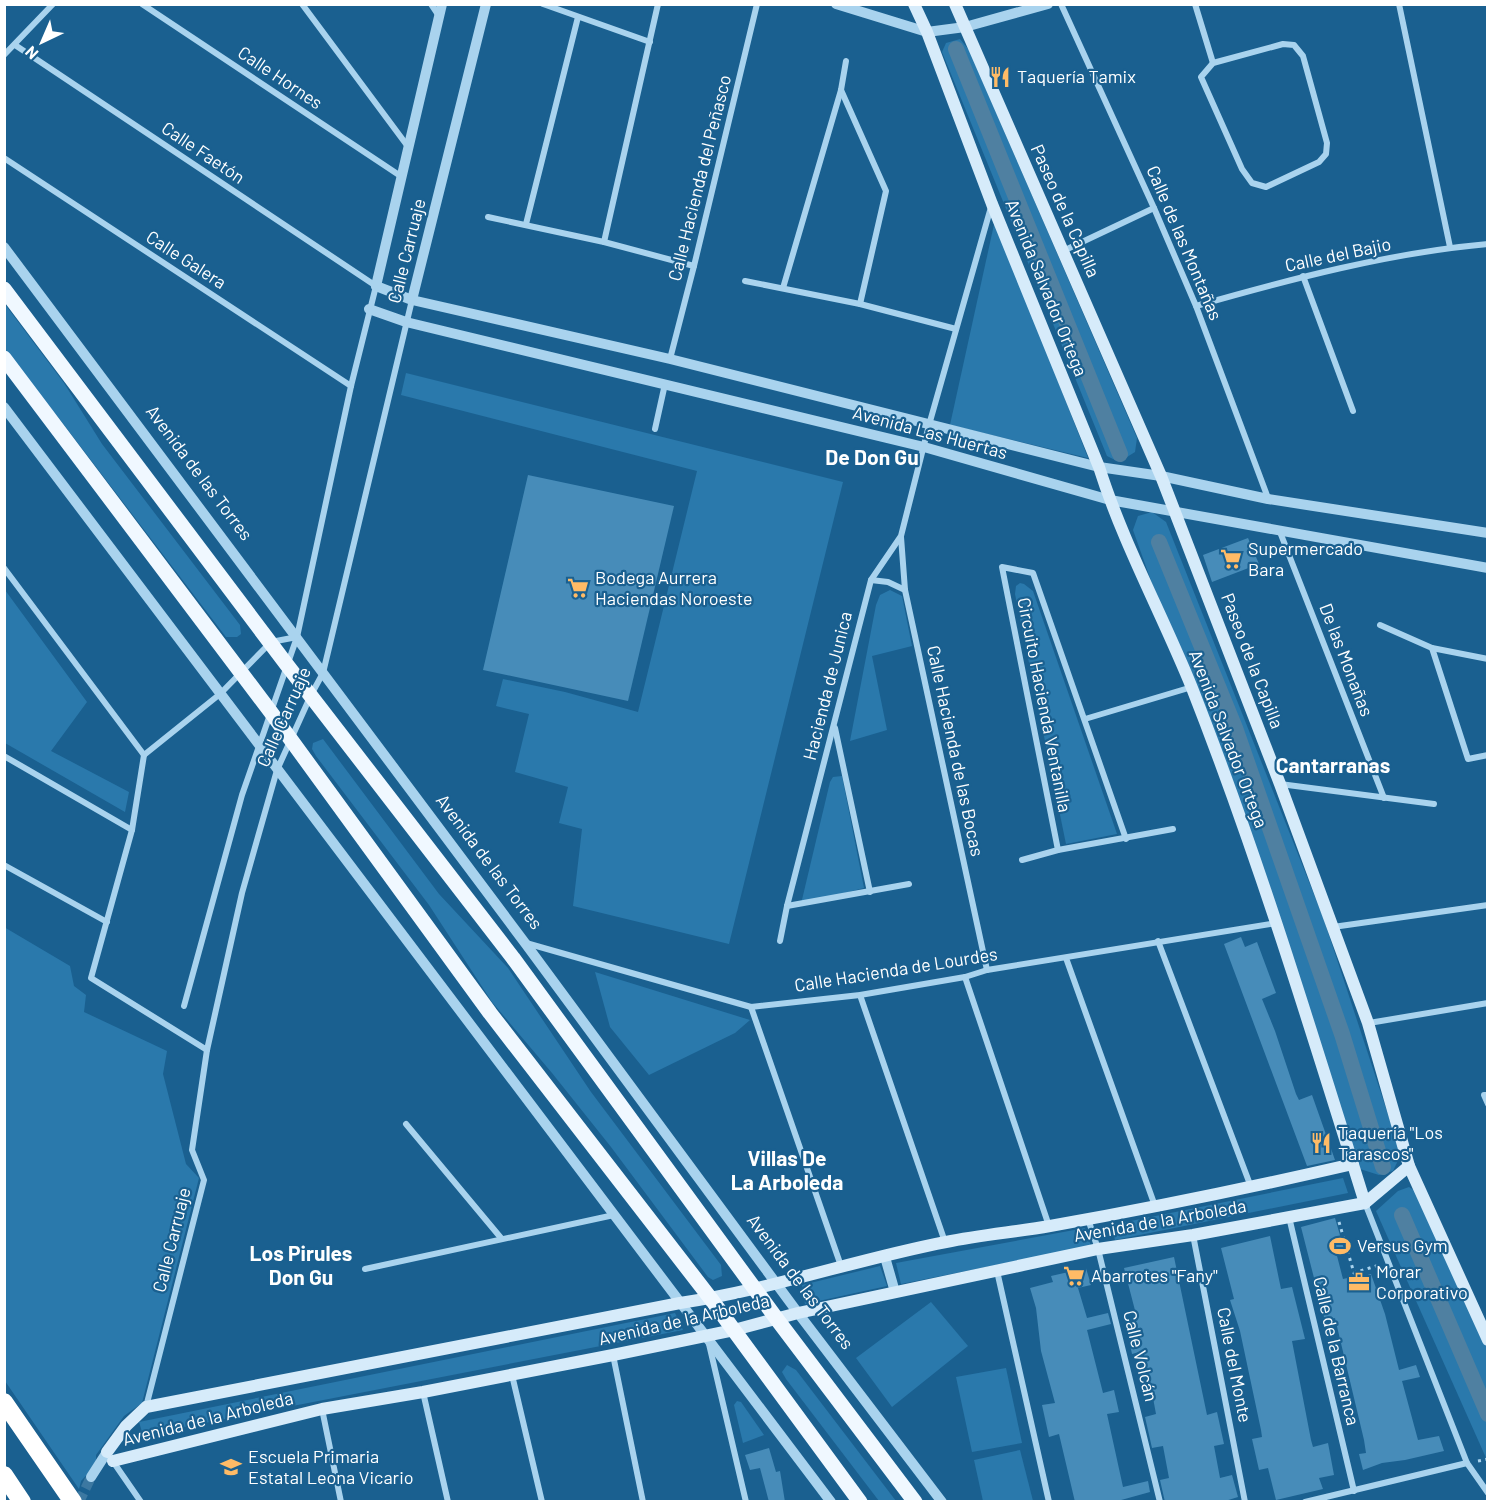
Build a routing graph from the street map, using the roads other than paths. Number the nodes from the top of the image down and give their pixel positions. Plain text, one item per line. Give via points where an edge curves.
1 (52, 4) edge
2 (142, 4) edge
3 (302, 4) edge
4 (431, 4) edge
5 (442, 4) edge
6 (486, 4) edge
7 (543, 4) edge
8 (658, 4) edge
9 (758, 4) edge
10 (836, 4) edge
11 (914, 4) edge
12 (955, 4) edge
13 (1048, 4) edge
14 (1061, 4) edge
15 (1195, 4) edge
16 (1399, 4) edge
17 (439, 16) junction
18 (578, 18) junction
19 (965, 27) junction
20 (927, 33) junction
21 (650, 42) junction
22 (15, 45) junction
23 (4, 55) edge
24 (846, 61) dead end
25 (1213, 63) junction
26 (841, 90) junction
27 (409, 149) junction
28 (4, 158) edge
29 (402, 177) junction
30 (992, 204) junction
31 (1154, 208) junction
32 (488, 217) dead end
33 (526, 224) junction
34 (604, 242) junction
35 (1488, 243) edge
36 (4, 247) edge
37 (1450, 247) junction
38 (1063, 252) junction
39 (694, 266) junction
40 (1303, 276) junction
41 (745, 281) dead end
42 (376, 286) junction
43 (783, 288) junction
44 (4, 289) edge
45 (412, 300) junction
46 (860, 304) junction
47 (1196, 306) junction
48 (369, 309) junction
49 (406, 322) junction
50 (956, 329) junction
51 (4, 358) edge
52 (670, 359) junction
53 (665, 384) junction
54 (351, 386) junction
55 (4, 407) edge
56 (1353, 411) dead end
57 (929, 425) junction
58 (654, 429) dead end
59 (924, 447) junction
60 (1100, 467) junction
61 (1161, 476) junction
62 (1268, 499) junction
63 (1110, 500) junction
64 (1174, 511) junction
65 (1280, 532) junction
66 (1488, 534) edge
67 (901, 536) junction
68 (4, 568) edge
69 (1488, 568) edge
70 (871, 580) junction
71 (904, 590) junction
72 (1380, 625) dead end
73 (297, 637) junction
74 (271, 642) junction
75 (1432, 648) junction
76 (1488, 659) edge
77 (287, 665) junction
78 (241, 673) junction
79 (323, 673) junction
80 (1192, 687) junction
81 (220, 694) junction
82 (311, 695) junction
83 (270, 711) junction
84 (1085, 719) junction
85 (834, 724) junction
86 (290, 740) junction
87 (259, 744) junction
88 (144, 755) junction
89 (1488, 755) edge
90 (4, 756) edge
91 (277, 770) junction
92 (1280, 784) junction
93 (1384, 798) junction
94 (1434, 804) dead end
95 (1173, 829) dead end
96 (132, 830) junction
97 (1126, 839) junction
98 (1058, 850) junction
99 (1022, 860) dead end
100 (4, 864) edge
101 (909, 884) dead end
102 (870, 892) junction
103 (1488, 905) edge
104 (787, 906) junction
105 (107, 922) junction
106 (1277, 923) junction
107 (1333, 927) junction
108 (780, 941) dead end
109 (1158, 941) junction
110 (525, 943) junction
111 (1066, 958) junction
112 (987, 970) junction
113 (964, 977) junction
114 (860, 995) junction
115 (1488, 1003) edge
116 (184, 1006) dead end
117 (751, 1007) junction
118 (1368, 1023) junction
119 (207, 1050) junction
120 (1488, 1095) edge
121 (1488, 1104) edge
122 (406, 1124) dead end
123 (1353, 1164) junction
124 (1409, 1166) junction
125 (1251, 1187) junction
126 (1365, 1203) junction
127 (1155, 1206) junction
128 (614, 1215) junction
129 (1289, 1217) junction
130 (1088, 1218) junction
131 (1049, 1226) junction
132 (1193, 1234) junction
133 (501, 1238) junction
134 (945, 1242) junction
135 (1098, 1249) junction
136 (885, 1257) junction
137 (841, 1266) junction
138 (365, 1269) dead end
139 (997, 1270) junction
140 (776, 1283) junction
141 (756, 1288) junction
142 (895, 1292) junction
143 (711, 1299) junction
144 (680, 1303) junction
145 (798, 1313) junction
146 (776, 1318) junction
147 (734, 1330) junction
148 (707, 1336) junction
149 (1488, 1340) edge
150 (613, 1355) junction
151 (512, 1375) junction
152 (423, 1392) junction
153 (4, 1402) edge
154 (146, 1407) junction
155 (322, 1409) junction
156 (110, 1457) junction
157 (1467, 1463) junction
158 (4, 1475) edge
159 (91, 1478) tunnel mouth
160 (1354, 1491) junction
161 (1488, 1493) edge
162 (22, 1502) edge
163 (73, 1502) edge
164 (141, 1502) edge
165 (341, 1502) edge
166 (448, 1502) edge
167 (542, 1502) edge
168 (643, 1502) edge
169 (746, 1502) edge
170 (831, 1502) edge
171 (861, 1502) edge
172 (915, 1502) edge
173 (942, 1502) edge
174 (1049, 1502) edge
175 (1160, 1502) edge
176 (1245, 1502) edge
177 (1305, 1502) edge

1 - 22 street
2 - 29 street, Calle Hornes
3 - 27 street
4 - 17 street
5 - 17 street, Calle Carruaje
6 - 45 street, Calle Carruaje
7 - 18 street
8 - 21 street
9 - 39 street, Calle Hacienda del Peñasco
10 - 20 street
11 - 20 main road, Avenida Salvador Ortega
12 - 19 main road, Paseo de la Capilla
13 - 19 street
14 - 31 street, Calle de las Montañas
15 - 25 street
16 - 37 street
17 - 27 street, Calle Carruaje
18 - 21 street
18 - 33 street
19 - 20 street
19 - 38 main road, Paseo de la Capilla
20 - 30 main road, Avenida Salvador Ortega
21 - 34 street
22 - 23 street
22 - 42 street, Calle Faetón
24 - 26 street
25 - 25 street via 1283,44 1294,45 1303,56 1327,143 1326,154 1319,162 1266,187 1252,183 1242,169 1201,76
26 - 43 street
26 - 46 street via 886,191
27 - 29 street, Calle Carruaje
28 - 54 street, Calle Galera
29 - 42 street, Calle Carruaje
30 - 50 street, Hacienda de Junica
30 - 60 main road, Avenida Salvador Ortega
31 - 38 street
31 - 47 street, Calle de las Montañas
32 - 33 street
33 - 34 street
34 - 39 street
35 - 37 street, Calle del Bajio
36 - 73 street, Avenida de las Torres
37 - 40 street, Calle del Bajio
38 - 61 main road, Paseo de la Capilla
39 - 52 street, Calle Hacienda del Peñasco
40 - 47 street, Calle del Bajio
40 - 56 street
41 - 43 street
42 - 45 street, Avenida Las Huertas
42 - 48 street, Calle Carruaje
43 - 46 street
44 - 74 main road
45 - 49 street, Calle Carruaje
45 - 52 street, Avenida Las Huertas
46 - 50 street
47 - 62 street, Calle de las Montañas
48 - 49 street, Avenida Las Huertas
48 - 54 street, Calle Carruaje
49 - 53 street, Avenida Las Huertas
49 - 79 street, Calle Carruaje
50 - 57 street, Hacienda de Junica
51 - 78 main road
52 - 57 street, Avenida Las Huertas
53 - 58 street
53 - 59 street, Avenida Las Huertas
54 - 73 street, Calle Carruaje
55 - 81 street
57 - 59 street, Hacienda de Junica
57 - 60 street, Avenida Las Huertas
59 - 63 street, Avenida Las Huertas
59 - 67 street, Hacienda de Junica
60 - 61 street, Avenida Las Huertas
60 - 63 main road, Avenida Salvador Ortega
61 - 62 street, Avenida Las Huertas
61 - 64 main road, Paseo de la Capilla
62 - 66 street, Avenida Las Huertas
63 - 64 street, Avenida Las Huertas
63 - 80 main road, Avenida Salvador Ortega
64 - 65 street, Avenida Las Huertas
64 - 92 main road, Paseo de la Capilla
65 - 69 street, Avenida Las Huertas
65 - 93 street, De las Monañas
67 - 70 street, Hacienda de Junica
67 - 71 street, Calle Hacienda de las Bocas
68 - 88 street
70 - 71 street via 888,582
70 - 85 street, Hacienda de Junica
71 - 112 street, Calle Hacienda de las Bocas
72 - 75 street
73 - 74 street
73 - 77 street, Calle Carruaje
73 - 79 street, Avenida de las Torres
74 - 77 main road
74 - 78 street
75 - 76 street
75 - 89 street via 1468,759
77 - 82 main road
77 - 83 street, Calle Carruaje
78 - 81 street
78 - 83 main road
79 - 82 street, Calle Carruaje
79 - 110 street, Avenida de las Torres
80 - 84 street
80 - 106 main road, Avenida Salvador Ortega
81 - 87 street
81 - 88 street
82 - 86 street, Calle Carruaje
82 - 141 main road via 513,958
83 - 86 main road
83 - 87 street, Calle Carruaje
84 - 97 street
84 - 98 street, Circuito Hacienda Ventanilla via 1033,573 1002,567
85 - 102 street
85 - 104 street, Hacienda de Junica
86 - 91 street, Calle Carruaje
86 - 143 main road via 490,1013
87 - 91 street
87 - 116 street, Calle Carruaje
88 - 96 street
90 - 96 street
91 - 119 street, Calle Carruaje via 242,893
91 - 128 street
92 - 93 street
92 - 107 main road, Paseo de la Capilla
93 - 94 street
95 - 97 street
96 - 105 street
97 - 98 street
98 - 99 street
100 - 105 street
101 - 102 street
102 - 104 street
103 - 107 street
104 - 108 street, Hacienda de Junica
105 - 119 street via 91,978
106 - 109 street, Calle Hacienda de Lourdes
106 - 123 main road, Avenida Salvador Ortega
107 - 118 main road, Paseo de la Capilla
109 - 111 street, Calle Hacienda de Lourdes
109 - 125 street
110 - 117 street, Calle Hacienda de Lourdes
110 - 140 street, Avenida de las Torres
111 - 112 street, Calle Hacienda de Lourdes
111 - 127 street
112 - 113 street, Calle Hacienda de Lourdes
113 - 114 street, Calle Hacienda de Lourdes
113 - 131 street
114 - 117 street, Calle Hacienda de Lourdes
114 - 134 street
115 - 118 street
117 - 137 street
118 - 124 main road, Paseo de la Capilla
119 - 154 street, Calle Carruaje via 192,1150 204,1180
120 - 121 street via 1484,1095
122 - 133 street
123 - 125 main road, Avenida de la Arboleda
123 - 126 main road, Avenida Salvador Ortega
124 - 126 main road
124 - 149 main road, Paseo de la Capilla
125 - 127 main road, Avenida de la Arboleda
126 - 129 main road, Avenida de la Arboleda
126 - 157 street, Avenida Salvador Ortega
127 - 130 main road, Avenida de la Arboleda
128 - 133 street
128 - 144 street
129 - 132 main road, Avenida de la Arboleda
129 - 160 street, Calle de la Barranca
130 - 131 main road, Avenida de la Arboleda
130 - 135 street, Calle Volcán
131 - 134 main road, Avenida de la Arboleda
132 - 135 main road, Avenida de la Arboleda
132 - 176 street, Calle del Monte
133 - 138 street
134 - 136 main road, Avenida de la Arboleda
135 - 139 main road, Avenida de la Arboleda
135 - 175 street, Calle Volcán
136 - 137 main road, Avenida de la Arboleda
136 - 142 street
137 - 140 main road, Avenida de la Arboleda
139 - 142 main road, Avenida de la Arboleda
139 - 174 street
140 - 141 main road, Avenida de la Arboleda
140 - 145 street, Avenida de las Torres
141 - 143 main road, Avenida de la Arboleda
141 - 146 main road
142 - 145 main road, Avenida de la Arboleda
143 - 144 main road, Avenida de la Arboleda
143 - 147 main road
144 - 148 street
144 - 154 main road, Avenida de la Arboleda
145 - 146 main road, Avenida de la Arboleda
145 - 173 street, Avenida de las Torres
146 - 147 main road, Avenida de la Arboleda
146 - 172 main road
147 - 148 main road, Avenida de la Arboleda
147 - 171 main road
148 - 150 main road, Avenida de la Arboleda
148 - 169 street
148 - 170 street
150 - 151 main road, Avenida de la Arboleda
150 - 168 street
151 - 152 main road, Avenida de la Arboleda
151 - 167 street
152 - 155 main road, Avenida de la Arboleda
152 - 166 street
153 - 163 highway
154 - 156 main road, Avenida de la Arboleda via 126,1426
155 - 156 main road, Avenida de la Arboleda
155 - 165 street
156 - 159 street, Avenida de la Arboleda
156 - 164 street
157 - 160 street
157 - 161 street, Avenida Salvador Ortega
158 - 162 highway
160 - 177 street

